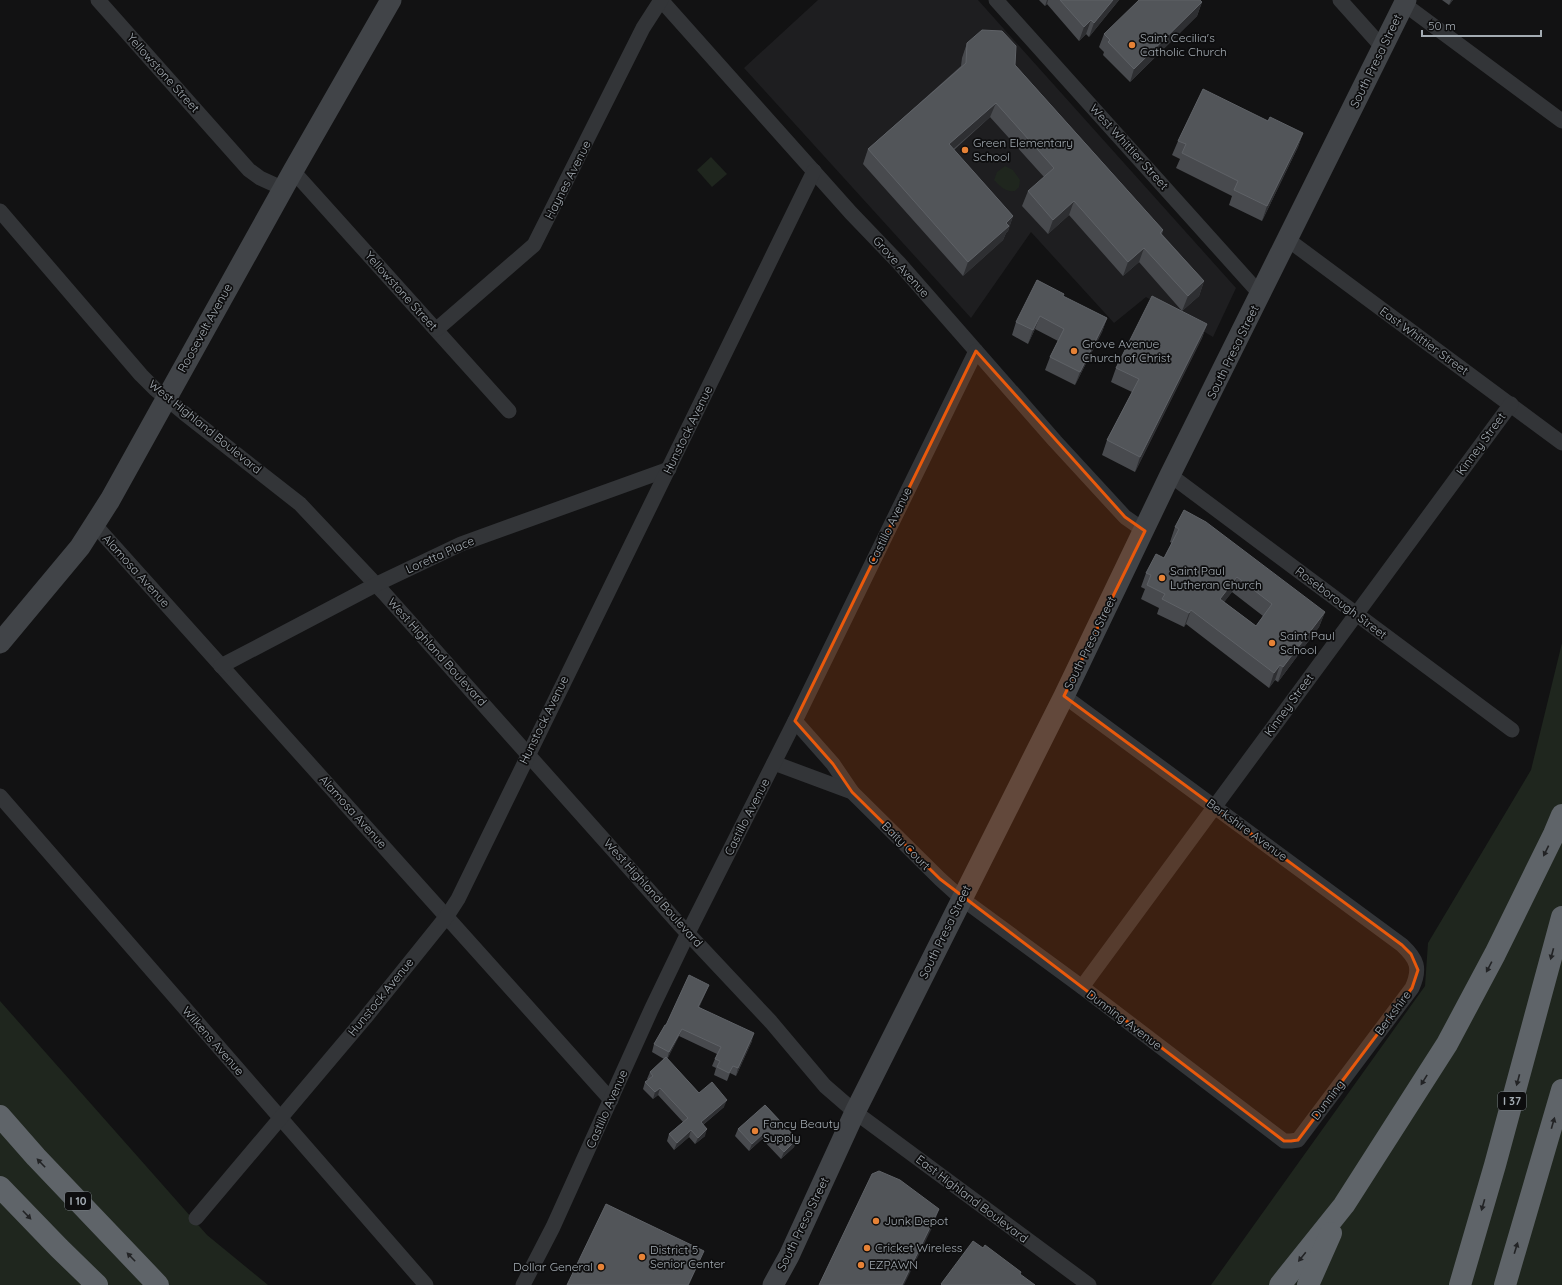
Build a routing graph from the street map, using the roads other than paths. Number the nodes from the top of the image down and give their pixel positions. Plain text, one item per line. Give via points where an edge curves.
1 (98, 0) edge
2 (392, 0) edge
3 (661, 0) edge
4 (996, 0) edge
5 (1340, 0) edge
6 (1405, 2) edge
7 (1383, 48) junction
8 (1562, 121) edge
9 (293, 171) junction
10 (814, 171) junction
11 (284, 189) junction
12 (0, 211) edge
13 (1286, 240) junction
14 (1261, 294) junction
15 (437, 330) junction
16 (976, 351) junction
17 (166, 398) junction
18 (1511, 404) junction
19 (509, 411) dead end
20 (1562, 443) edge
21 (669, 469) junction
22 (1170, 476) junction
23 (94, 524) junction
24 (1145, 531) junction
25 (376, 584) junction
26 (1356, 614) junction
27 (0, 643) edge
28 (221, 666) junction
29 (1064, 696) junction
30 (795, 721) junction
31 (1512, 730) dead end
32 (528, 754) junction
33 (774, 763) junction
34 (852, 792) junction
35 (0, 796) edge
36 (1215, 807) junction
37 (1562, 815) edge
38 (961, 898) junction
39 (447, 916) junction
40 (1562, 917) edge
41 (688, 933) junction
42 (1417, 974) joint
43 (1082, 987) junction
44 (1366, 1050) joint
45 (1562, 1090) edge
46 (611, 1100) junction
47 (856, 1112) junction
48 (0, 1116) edge
49 (280, 1118) junction
50 (1287, 1141) joint
51 (0, 1187) edge
52 (1344, 1205) junction
53 (196, 1218) dead end
54 (97, 1285) edge
55 (158, 1285) edge
56 (426, 1285) edge
57 (523, 1285) edge
58 (772, 1285) edge
59 (1089, 1285) edge
60 (1280, 1285) edge
61 (1308, 1285) edge
62 (1460, 1285) edge
63 (1505, 1285) edge

1 - 11 street, Yellowstone Street via 249,170
2 - 9 main road, Roosevelt Avenue
3 - 10 street, Grove Avenue
3 - 15 street, Haynes Avenue via 643,28 534,245
4 - 14 street, West Whittier Street
5 - 7 street
6 - 7 main road, South Presa Street
6 - 8 street
7 - 13 main road, South Presa Street
9 - 11 main road, Roosevelt Avenue
9 - 15 street, Yellowstone Street
10 - 16 street, Grove Avenue
10 - 21 street, Hunstock Avenue
11 - 17 main road, Roosevelt Avenue
12 - 17 street, West Highland Boulevard via 141,375
13 - 14 main road, South Presa Street
13 - 18 street, East Whittier Street
14 - 22 main road, South Presa Street
15 - 19 street, Yellowstone Street
16 - 24 street, Grove Avenue via 1125,517
16 - 30 street, Castillo Avenue
17 - 23 main road, Roosevelt Avenue
17 - 25 street, West Highland Boulevard via 296,500
18 - 20 street, East Whittier Street
18 - 26 street, Kinney Street
21 - 25 street, Loretta Place via 462,544
21 - 32 street, Hunstock Avenue
22 - 24 main road, South Presa Street
22 - 26 street, Roseborough Street
23 - 27 main road, Roosevelt Avenue via 80,547
23 - 28 street, Alamosa Avenue
24 - 29 main road, South Presa Street
25 - 28 street, Loretta Place
25 - 32 street, West Highland Boulevard
26 - 31 street, Roseborough Street
26 - 36 street, Kinney Street
28 - 39 street, Alamosa Avenue
29 - 36 street, Berkshire Avenue
29 - 38 main road, South Presa Street
30 - 33 street, Castillo Avenue
30 - 34 street, Baity Court via 833,764
32 - 39 street, Hunstock Avenue via 458,899
32 - 41 street, West Highland Boulevard
33 - 34 street, Baity Court
33 - 41 street, Castillo Avenue
34 - 38 street, Baity Court
35 - 49 street, Wilkens Avenue
36 - 42 street, Berkshire Avenue via 1402,945 1416,962
36 - 43 street, Kinney Street
37 -> 52 highway via 1495,954 1447,1044
38 - 43 street, Dunning Avenue
38 - 47 main road, South Presa Street
39 - 46 street, Alamosa Avenue
39 - 49 street, Hunstock Avenue
40 -> 62 highway, I 37
41 - 46 street, Castillo Avenue
41 - 47 street, West Highland Boulevard via 771,1022 826,1086
42 - 44 street, Berkshire via 1412,988
43 - 50 street, Dunning Avenue
44 - 50 street, Dunning via 1298,1140
63 -> 45 highway
46 - 57 street, Castillo Avenue
47 - 58 main road, South Presa Street via 789,1256
47 - 59 street, East Highland Boulevard
55 -> 48 highway, I 10
49 - 53 street, Hunstock Avenue
49 - 56 street, Wilkens Avenue
51 -> 54 highway
52 -> 60 highway
52 - 61 highway

